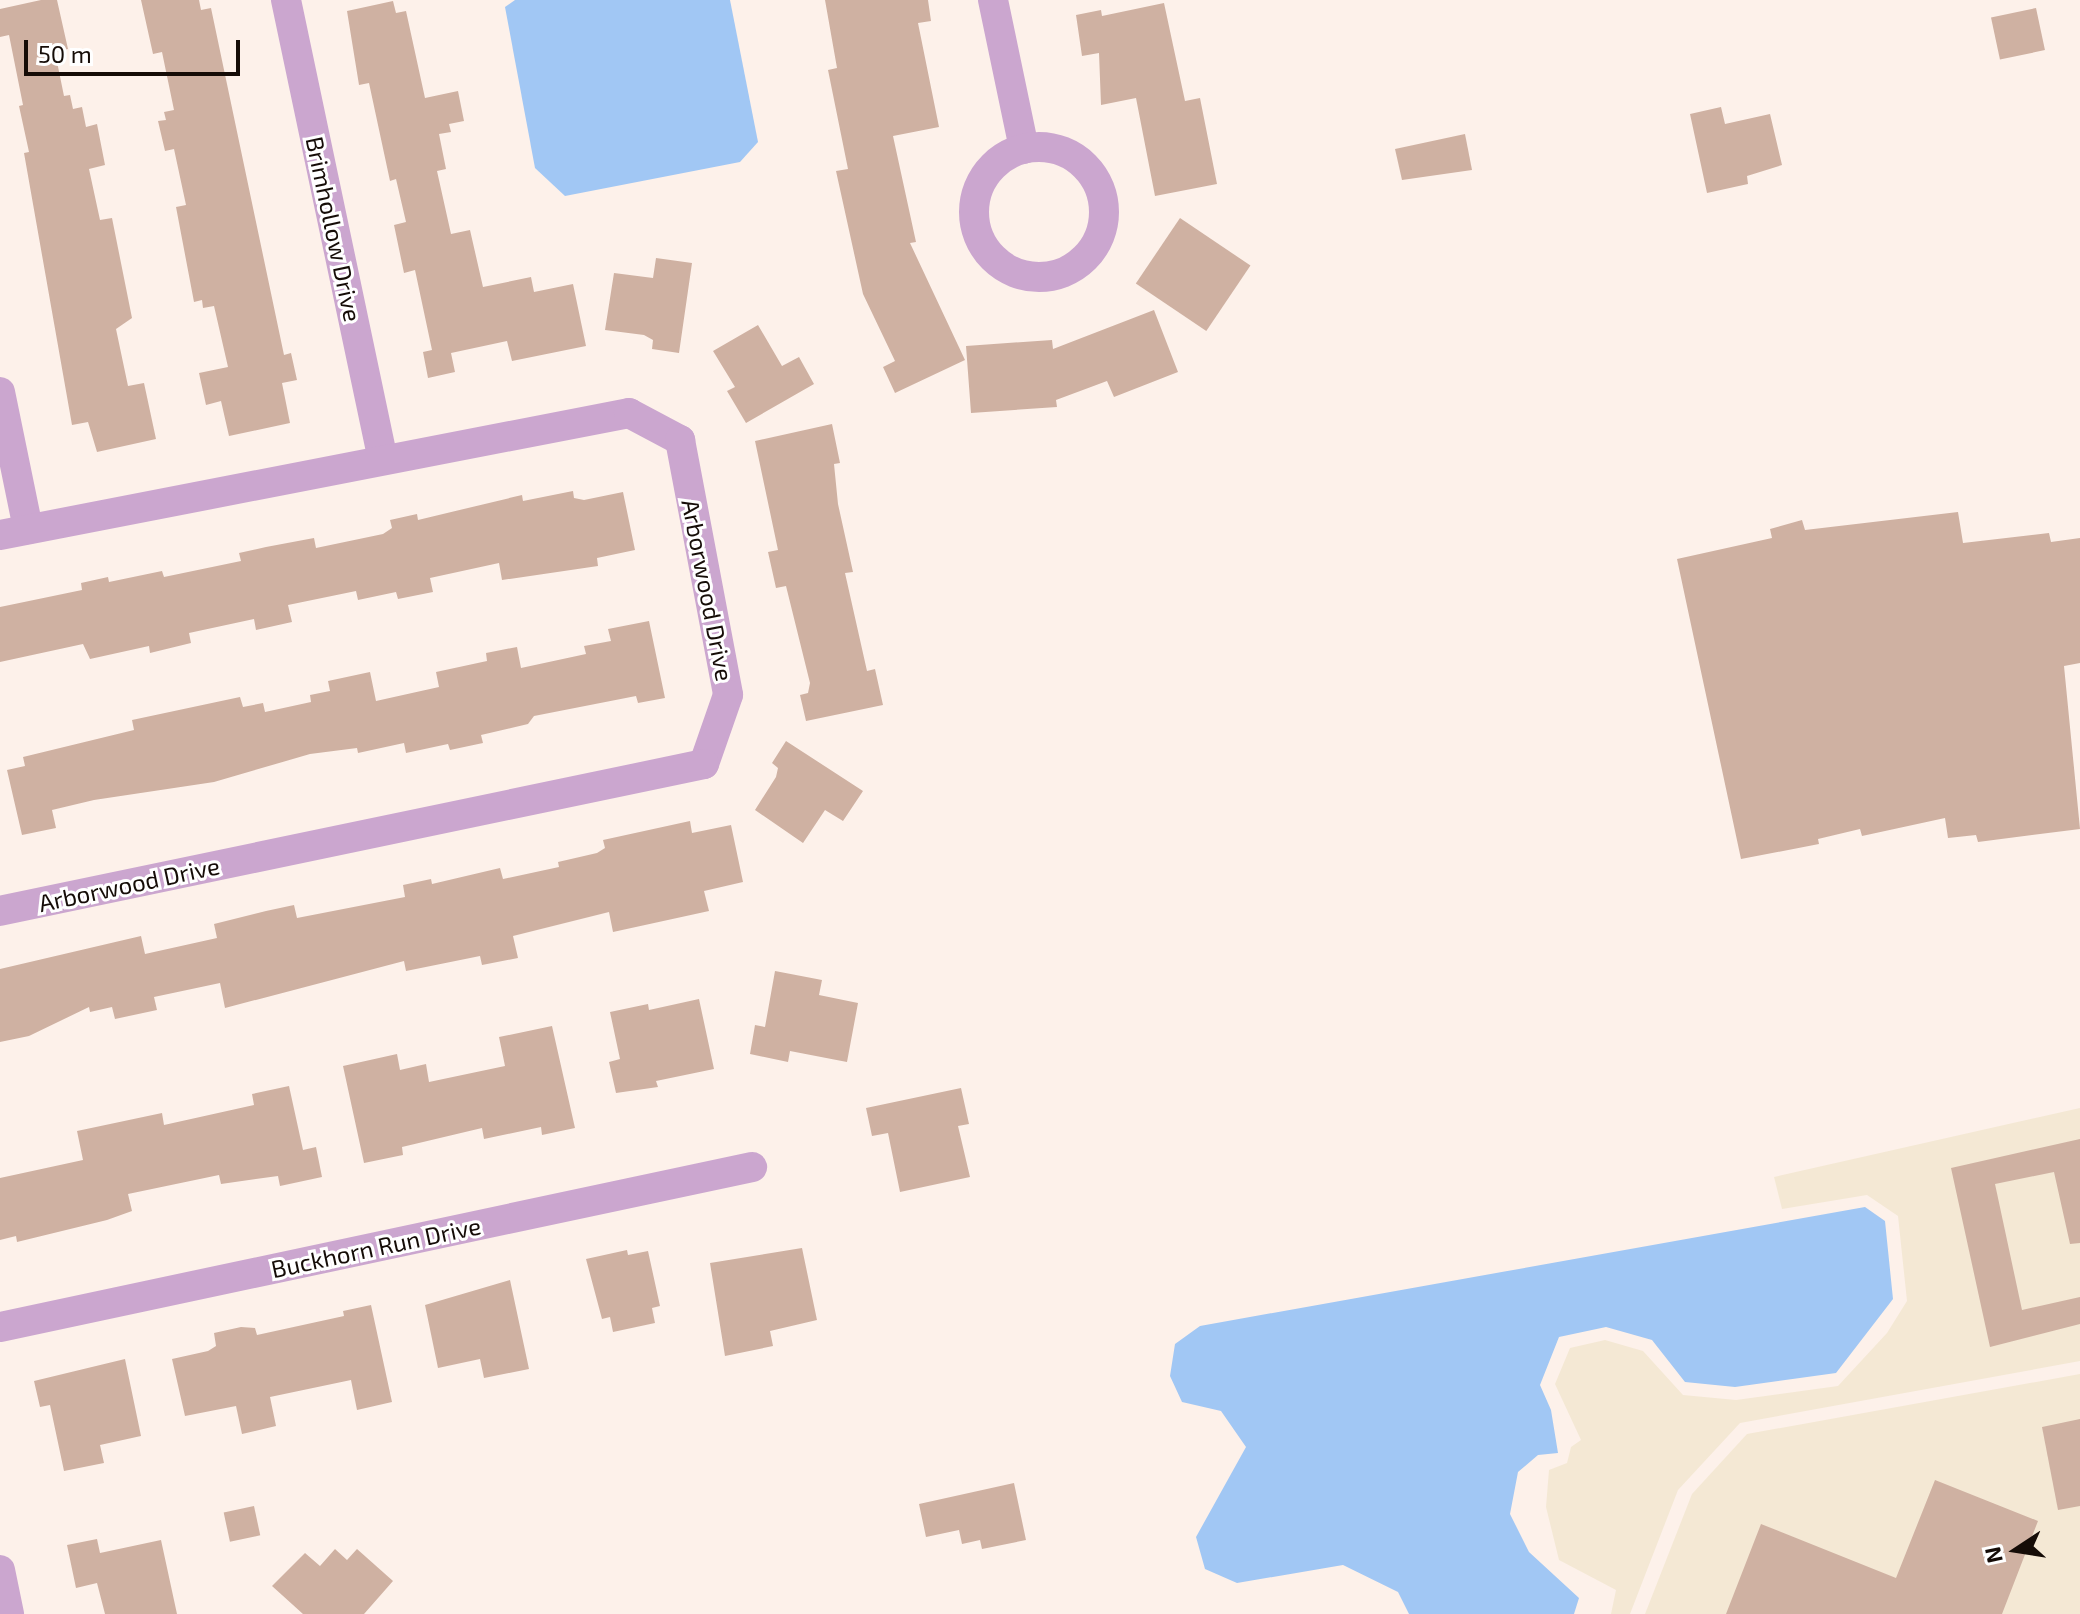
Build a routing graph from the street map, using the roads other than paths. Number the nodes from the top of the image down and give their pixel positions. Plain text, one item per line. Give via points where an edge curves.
1 (286, 0) edge
2 (993, 0) edge
3 (1024, 149) junction
4 (0, 392) edge
5 (383, 459) junction
6 (14, 532) edge
7 (0, 911) edge
8 (752, 1167) dead end
9 (0, 1327) edge
10 (0, 1570) edge
11 (9, 1614) edge

1 - 5 street, Brimhollow Drive
2 - 3 street
3 - 3 street via 985,176 974,206 978,238 1012,272 1027,277 1059,275 1075,268 1097,244 1104,220 1102,195 1072,156 1041,147
4 - 6 street
5 - 6 street, Arborwood Drive
5 - 7 street, Arborwood Drive via 629,413 680,440 728,695 704,764
8 - 9 street, Buckhorn Run Drive
10 - 11 street

